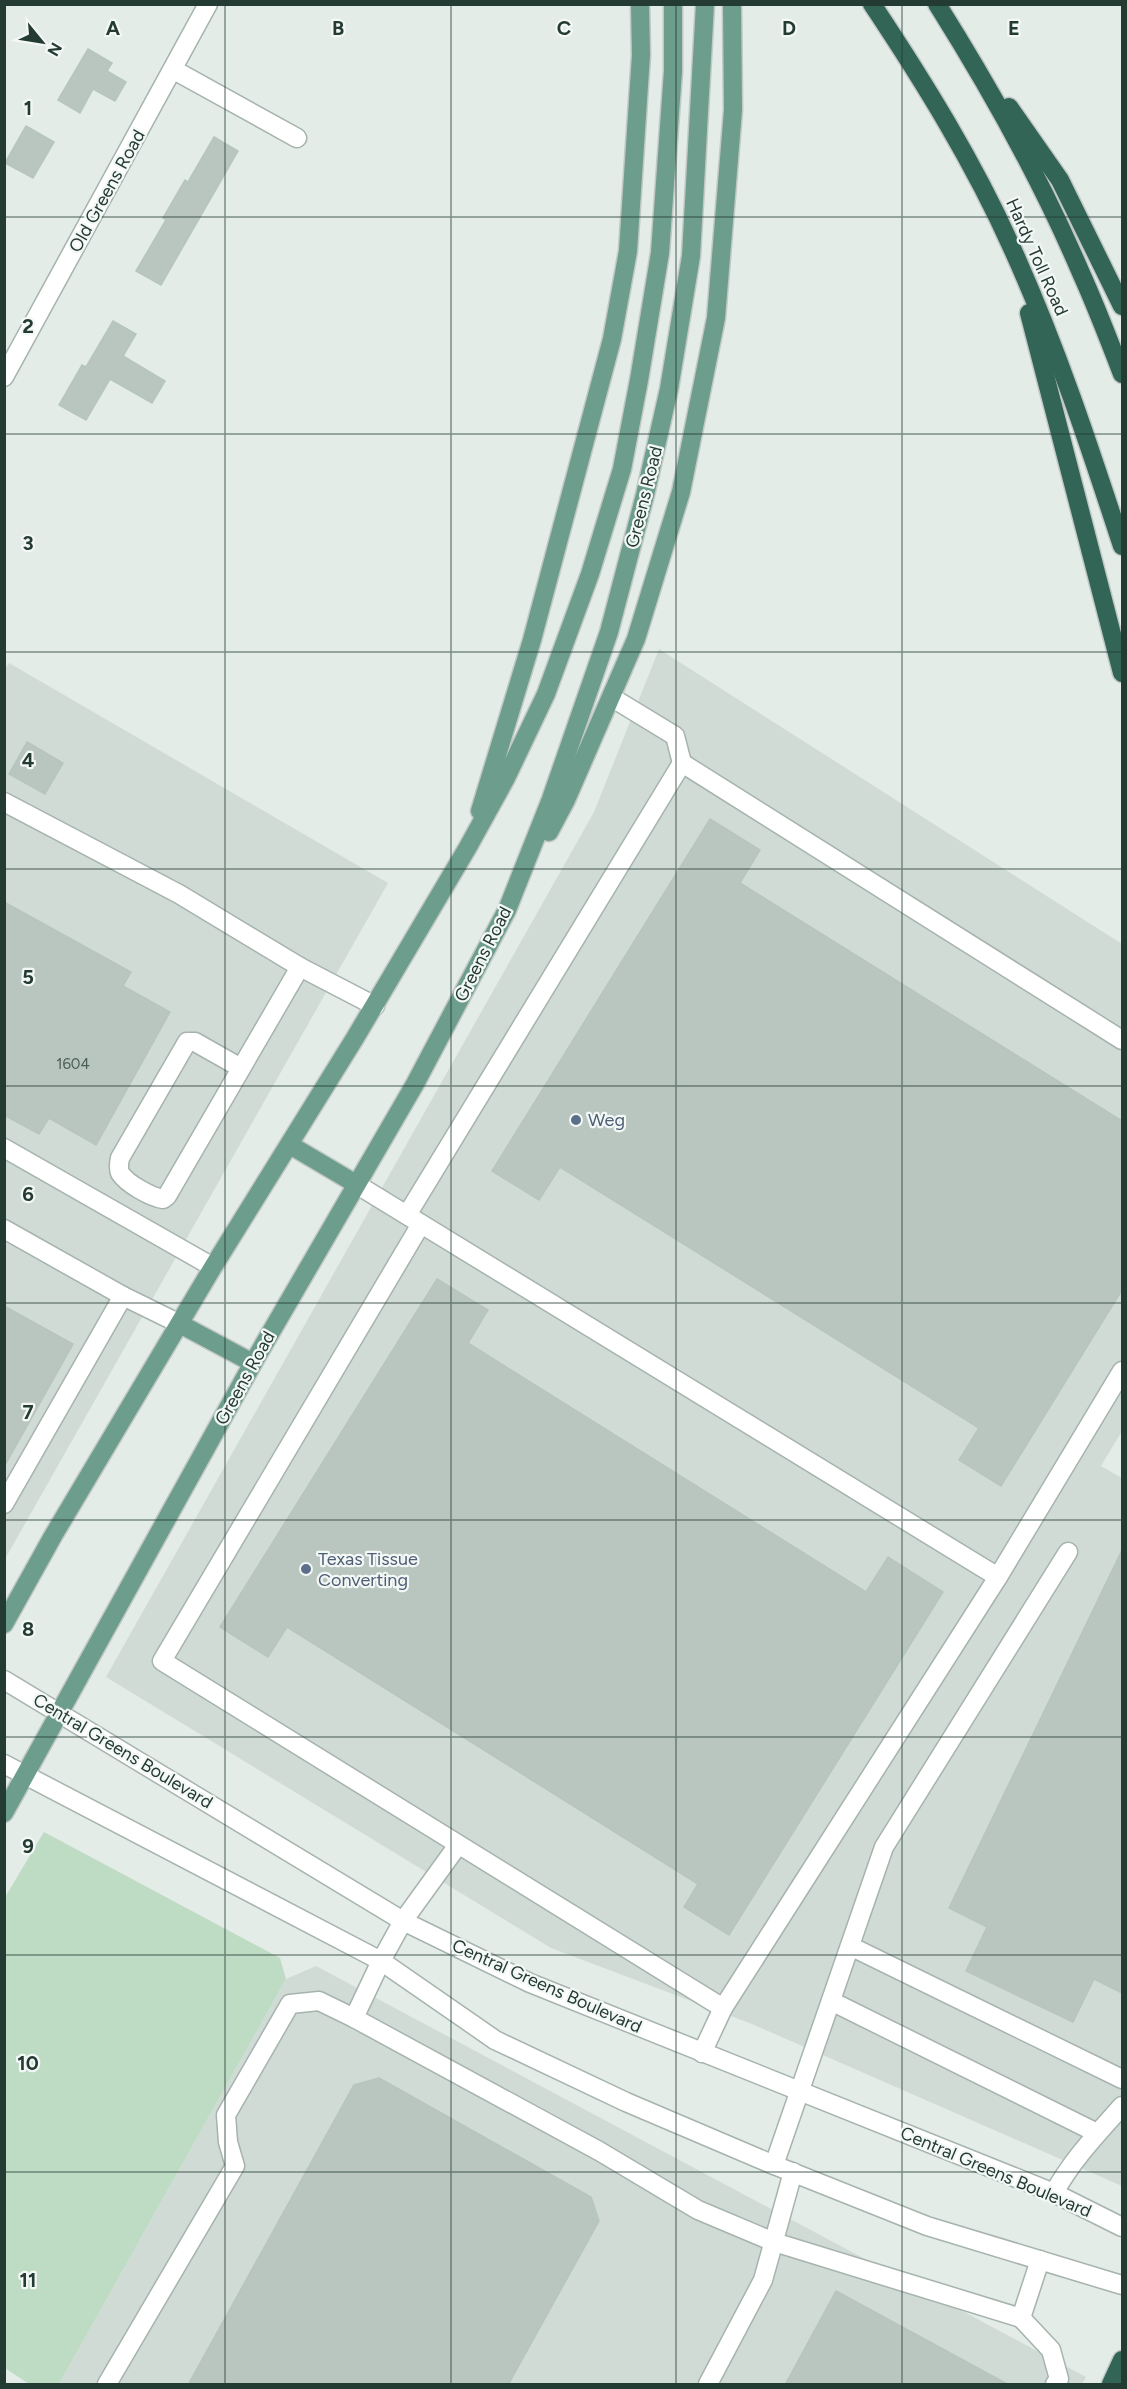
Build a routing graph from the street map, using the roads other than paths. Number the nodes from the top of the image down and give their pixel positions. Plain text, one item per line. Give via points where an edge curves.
1 (208, 4) edge
2 (640, 4) edge
3 (673, 4) edge
4 (705, 4) edge
5 (732, 4) edge
6 (872, 4) edge
7 (937, 4) edge
8 (968, 53) junction
9 (174, 70) junction
10 (297, 138) dead end
11 (1012, 247) junction
12 (1122, 306) edge
13 (1122, 374) edge
14 (4, 377) edge
15 (1122, 546) edge
16 (1122, 673) edge
17 (611, 697) junction
18 (682, 763) junction
19 (4, 802) edge
20 (468, 847) junction
21 (507, 910) junction
22 (300, 967) junction
23 (375, 1006) junction
24 (1122, 1040) edge
25 (241, 1068) junction
26 (290, 1145) junction
27 (4, 1148) edge
28 (356, 1184) junction
29 (414, 1219) junction
30 (4, 1229) edge
31 (213, 1267) junction
32 (123, 1296) junction
33 (180, 1324) junction
34 (253, 1363) junction
35 (1122, 1371) edge
36 (4, 1504) edge
37 (1068, 1552) dead end
38 (998, 1577) junction
39 (4, 1624) edge
40 (4, 1680) edge
41 (59, 1713) junction
42 (4, 1764) edge
43 (25, 1776) junction
44 (4, 1813) edge
45 (458, 1845) junction
46 (404, 1921) junction
47 (850, 1946) junction
48 (381, 1961) junction
49 (831, 2001) junction
50 (723, 2008) junction
51 (354, 2018) junction
52 (702, 2053) junction
53 (1122, 2079) edge
54 (800, 2093) junction
55 (1122, 2106) edge
56 (1097, 2133) junction
57 (774, 2165) junction
58 (793, 2172) junction
59 (1054, 2193) junction
60 (1122, 2227) edge
61 (774, 2242) junction
62 (1040, 2260) junction
63 (1122, 2285) edge
64 (1022, 2318) junction
65 (1122, 2360) edge
66 (107, 2385) edge
67 (708, 2385) edge
68 (1055, 2385) edge
69 (1111, 2385) edge

1 - 9 street, Old Greens Road
2 - 20 main road via 641,54 627,251 612,339 532,640
3 - 20 main road, Greens Road via 673,71 660,253 622,469 590,574 546,694
4 - 21 main road, Greens Road via 691,256 664,410 609,632 551,799
5 - 17 main road via 733,110 716,318 681,492 636,639
6 - 11 highway, Hardy Toll Road via 937,107
7 - 8 highway, Hardy Toll Road
8 - 12 highway via 1060,180
8 - 13 highway, Hardy Toll Road via 1056,217
9 - 10 street
9 - 14 street, Old Greens Road
11 - 15 highway, Hardy Toll Road via 1082,423
11 - 16 highway
17 - 18 street via 675,736
17 - 21 main road via 566,800
18 - 24 street
18 - 29 street
19 - 22 street via 179,894
20 - 23 main road, Greens Road
21 - 28 main road, Greens Road via 415,1084
22 - 23 street
22 - 25 street
23 - 26 main road, Greens Road
25 - 25 street via 167,1196 155,1198 126,1179 119,1167 120,1158 187,1042 195,1042
26 - 28 main road
26 - 31 main road, Greens Road
27 - 31 street
28 - 29 street
28 - 34 main road, Greens Road
29 - 38 street
29 - 45 street via 162,1661
30 - 32 street
31 - 33 main road, Greens Road
32 - 33 street
32 - 36 street
33 - 34 main road
33 - 39 main road, Greens Road
34 - 41 main road, Greens Road
35 - 38 street
37 - 47 street via 884,1847
38 - 50 street
40 - 41 street, Central Greens Boulevard
41 - 43 main road, Greens Road
41 - 46 street, Central Greens Boulevard
42 - 43 street
43 - 44 main road, Greens Road
43 - 48 street
45 - 46 street
45 - 50 street
46 - 48 street
46 - 52 street, Central Greens Boulevard via 530,1983
47 - 49 street
47 - 53 street
48 - 51 street
48 - 57 street via 495,2040 626,2102
49 - 54 street
49 - 56 street
50 - 52 street
51 - 61 street via 599,2151 698,2211
51 - 66 street via 319,2001 290,2004 226,2115 235,2166
52 - 54 street, Central Greens Boulevard
54 - 57 street
54 - 59 street, Central Greens Boulevard
55 - 56 street
56 - 59 street via 1066,2170
57 - 58 street
58 - 61 street
58 - 62 street via 927,2226
59 - 60 street, Central Greens Boulevard
61 - 64 street
61 - 67 street via 764,2280
62 - 63 street
62 - 64 street
64 - 68 street via 1052,2349 1059,2379
65 - 69 highway

